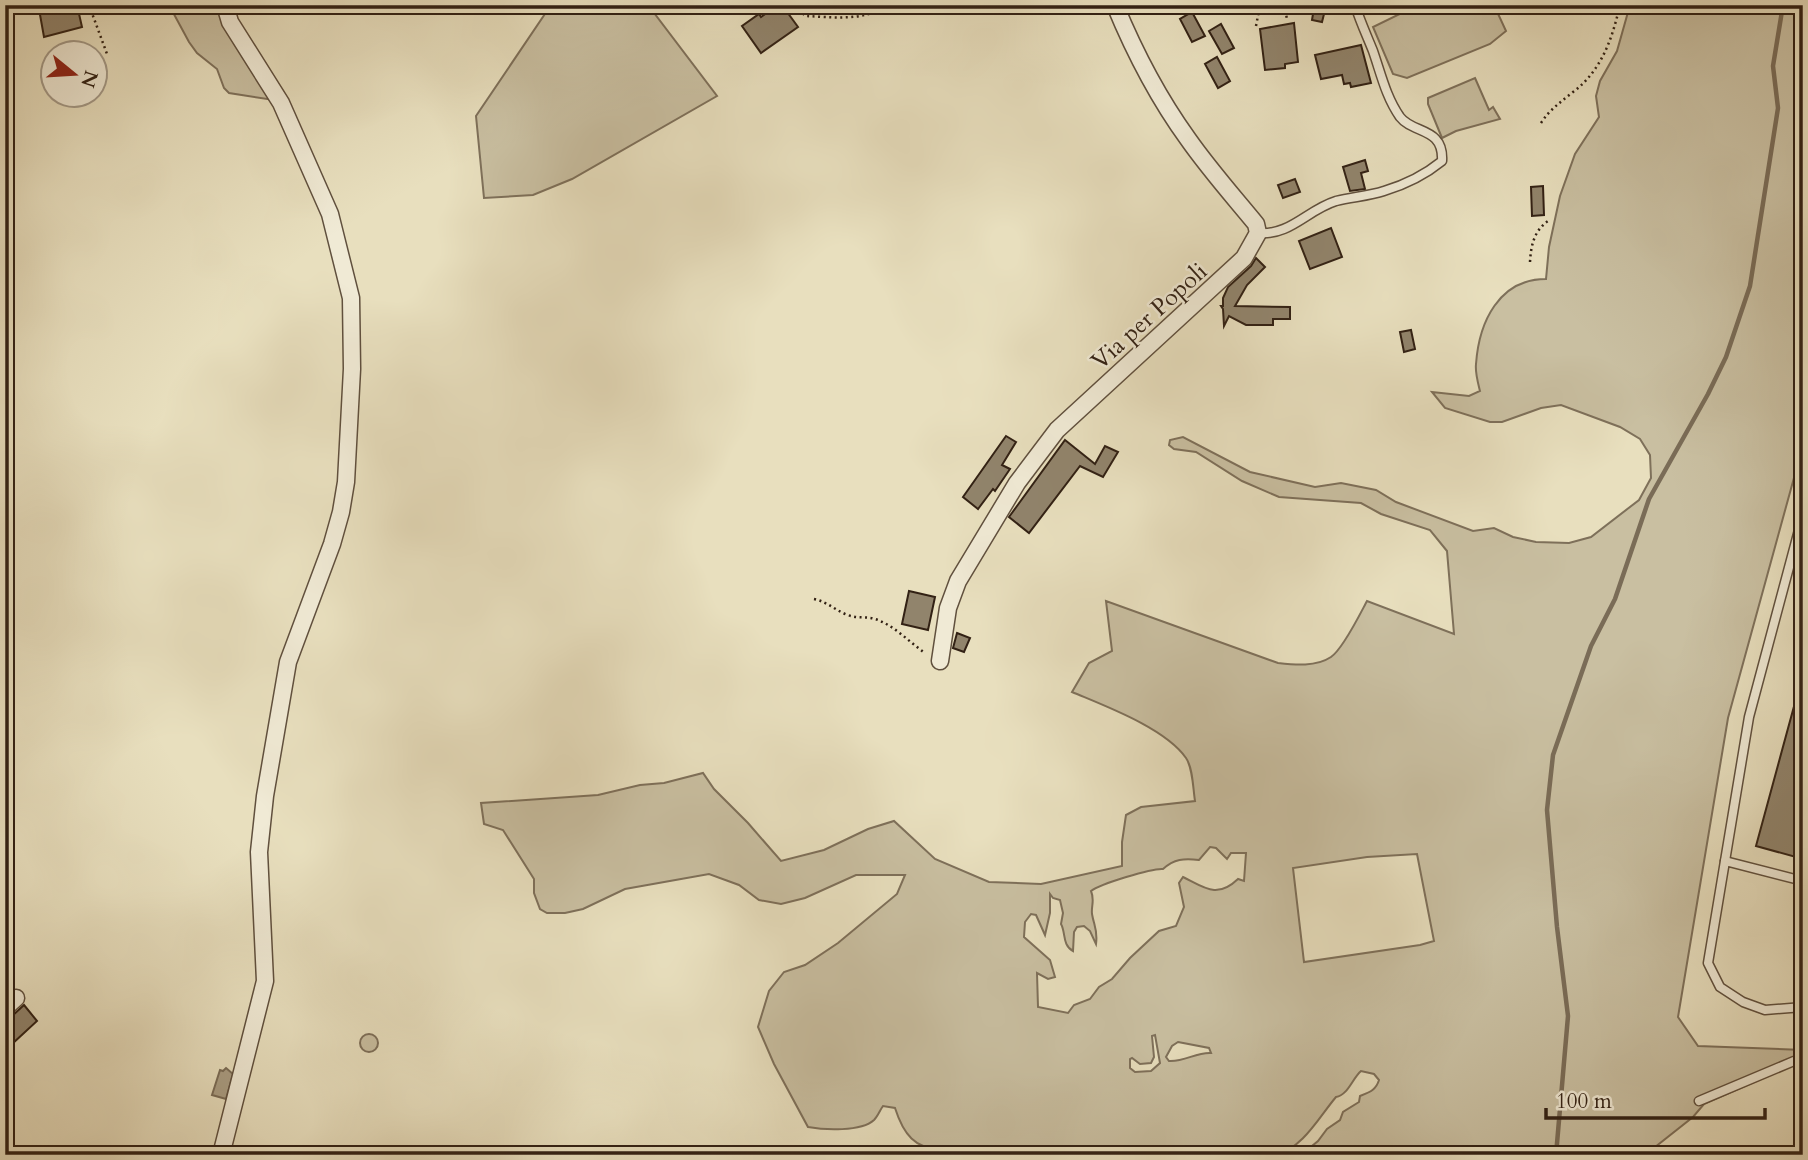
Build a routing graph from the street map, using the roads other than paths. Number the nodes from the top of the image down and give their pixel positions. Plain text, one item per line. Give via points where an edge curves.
1 (225, 5) edge
2 (1115, 5) edge
3 (1355, 5) edge
4 (1258, 233) junction
5 (1803, 515) edge
6 (940, 661) road end
7 (1725, 861) junction
8 (1803, 881) edge
9 (1803, 1007) edge
10 (1803, 1061) edge
11 (1699, 1101) dead end
12 (221, 1155) edge

1 - 12 street via 230,22 281,103 330,214 351,298 352,369 341,512 288,662 265,796 259,852 265,981
2 - 4 street via 1187,139
3 - 4 lane via 1381,80 1402,120 1439,143 1442,161 1385,191 1335,202 1285,230
4 - 6 street, Via per Popoli via 1244,258 1057,430 1040,451 958,580 948,608
5 - 7 lane via 1749,717
7 - 8 lane
7 - 9 lane via 1708,963 1720,987 1765,1010
10 - 11 lane via 1794,1060

